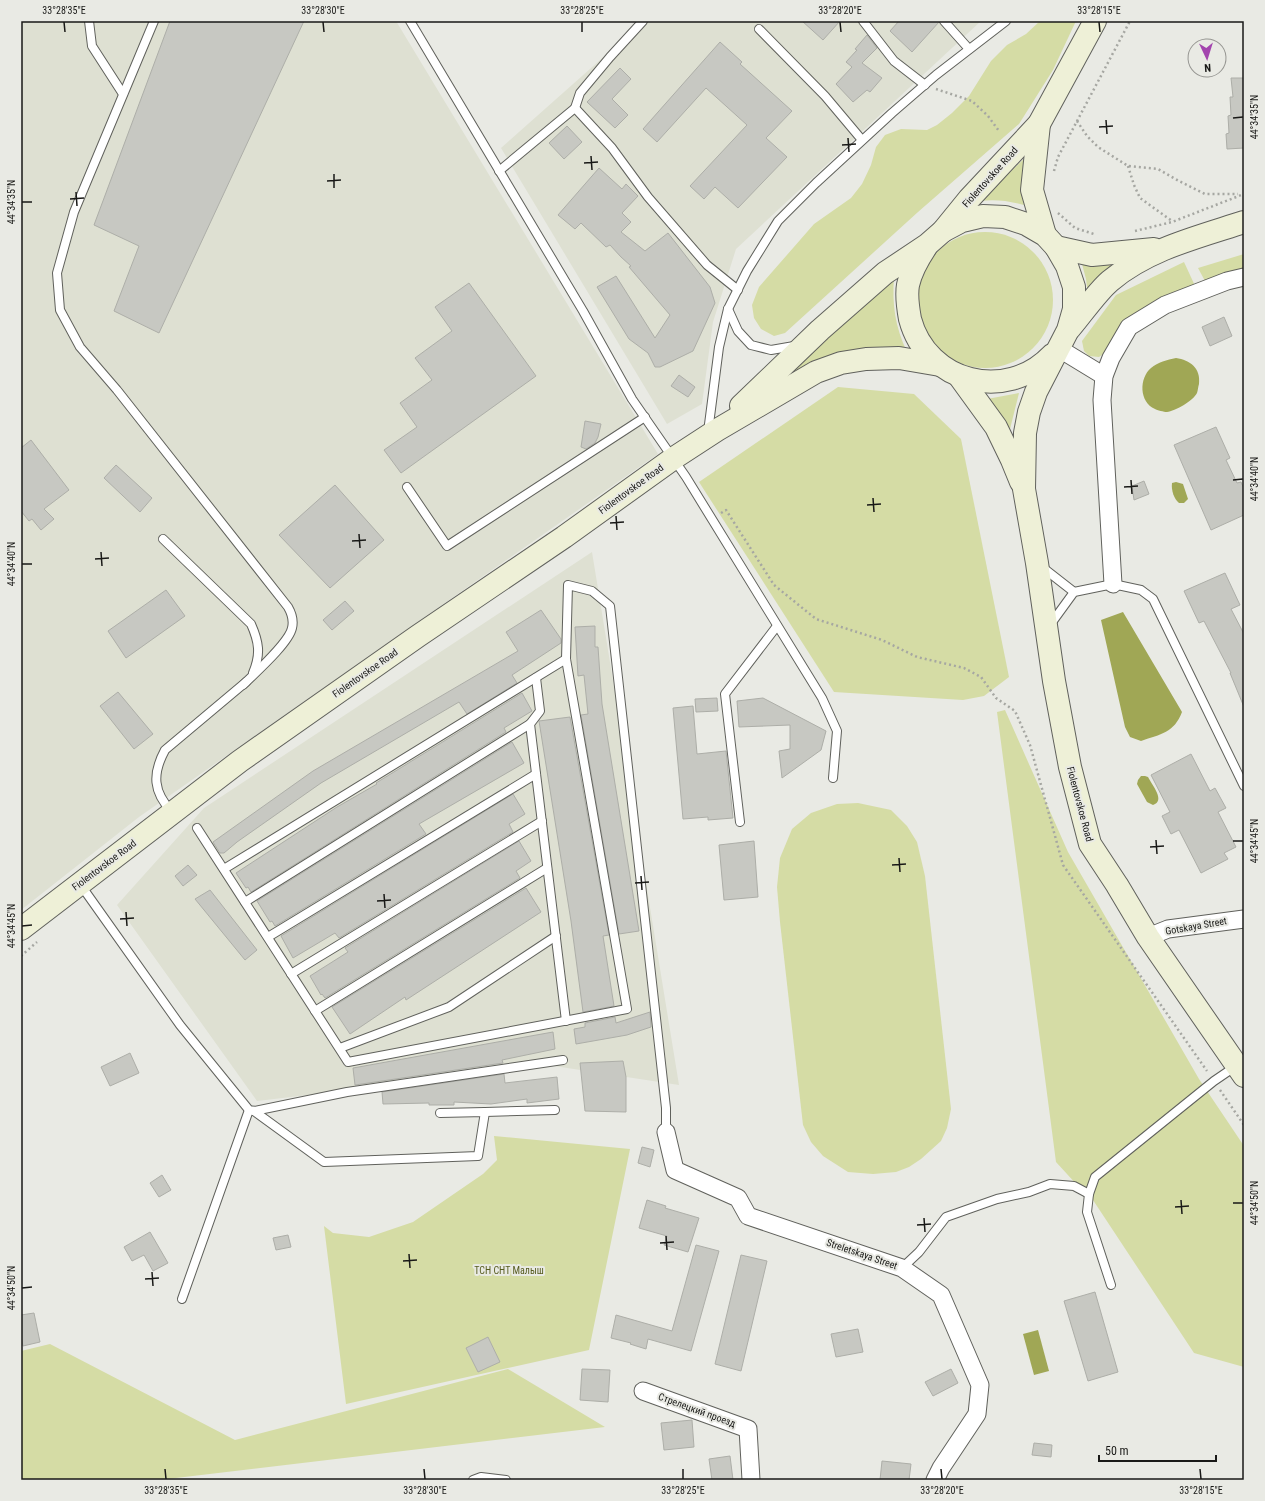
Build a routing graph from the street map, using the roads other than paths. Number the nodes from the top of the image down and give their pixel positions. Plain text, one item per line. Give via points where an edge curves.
1 (89, 21) edge
2 (154, 21) edge
3 (410, 21) edge
4 (643, 21) edge
5 (863, 21) edge
6 (944, 21) edge
7 (1006, 21) edge
8 (1095, 21) edge
9 (759, 29) dead end
10 (969, 49) junction
11 (925, 85) junction
12 (122, 94) junction
13 (575, 108) junction
14 (1039, 124) junction
15 (862, 140) junction
16 (499, 171) junction
17 (1244, 222) edge
18 (935, 238) junction
19 (1050, 241) junction
20 (1165, 248) junction
21 (1244, 277) edge
22 (738, 290) junction
23 (728, 309) junction
24 (1063, 339) junction
25 (808, 340) junction
26 (940, 365) junction
27 (959, 376) junction
28 (1104, 376) junction
29 (645, 417) junction
30 (712, 433) junction
31 (674, 458) junction
32 (407, 487) dead end
33 (1024, 489) junction
34 (163, 539) dead end
35 (1037, 563) junction
36 (1114, 584) junction
37 (1074, 592) junction
38 (777, 626) junction
39 (1047, 628) junction
40 (566, 659) junction
41 (536, 678) junction
42 (243, 685) junction
43 (530, 724) junction
44 (536, 774) junction
45 (833, 778) dead end
46 (1244, 786) edge
47 (172, 813) junction
48 (542, 821) junction
49 (740, 822) dead end
50 (197, 828) dead end
51 (547, 868) junction
52 (224, 869) junction
53 (80, 884) junction
54 (245, 902) junction
55 (1244, 918) edge
56 (21, 929) edge
57 (556, 936) junction
58 (1148, 937) junction
59 (268, 938) junction
60 (291, 974) junction
61 (315, 1010) junction
62 (566, 1021) junction
63 (340, 1048) junction
64 (564, 1060) dead end
65 (1240, 1071) edge
66 (554, 1110) dead end
67 (252, 1111) junction
68 (485, 1112) junction
69 (440, 1113) dead end
70 (666, 1132) joint
71 (1089, 1194) junction
72 (902, 1268) junction
73 (1111, 1285) dead end
74 (182, 1299) dead end
75 (643, 1391) dead end
76 (473, 1480) edge
77 (506, 1480) edge
78 (751, 1480) edge
79 (935, 1480) edge

1 - 12 lane via 92,46
2 - 12 lane
3 - 16 lane
4 - 13 lane via 580,93
5 - 11 lane via 894,61
6 - 10 lane
7 - 10 lane
8 - 14 main road, Fiolentovskoe Road
9 - 15 lane via 825,96
10 - 11 lane
11 - 15 lane
12 - 42 lane via 74,212 57,273 60,310 80,347 117,390 292,614 290,635
13 - 16 lane
13 - 22 lane via 612,148 648,197 707,265
14 - 18 main road, Fiolentovskoe Road
14 - 19 main road, Fiolentovskoe Road via 1032,190
15 - 22 lane via 778,221
16 - 29 lane
17 - 20 main road
18 - 19 main road, Fiolentovskoe Road via 962,221 984,216 1006,217 1026,224
18 - 25 main road, Fiolentovskoe Road via 885,273
18 - 26 main road, Fiolentovskoe Road via 915,264 908,286 908,308 913,330 920,343
19 - 20 main road via 1092,255
19 - 24 main road, Fiolentovskoe Road via 1067,266 1074,287 1074,309
20 - 24 main road via 1130,266 1109,282
21 - 28 street via 1165,305 1129,327
22 - 23 lane
23 - 25 lane via 738,331 751,345 771,350 790,348
23 - 30 lane via 719,346
24 - 27 main road, Fiolentovskoe Road via 1043,364 1024,376 1003,381 980,382
24 - 28 street
24 - 33 main road, Fiolentovskoe Road via 1036,392 1029,412 1025,433
25 - 30 main road, Fiolentovskoe Road
26 - 27 main road, Fiolentovskoe Road
26 - 30 main road, Fiolentovskoe Road via 900,358 841,363 816,372
27 - 33 main road, Fiolentovskoe Road via 996,427
28 - 36 street via 1102,400
29 - 31 lane
29 - 32 lane via 447,546
30 - 31 main road, Fiolentovskoe Road
31 - 38 lane
31 - 47 main road, Fiolentovskoe Road via 253,752
33 - 35 main road, Fiolentovskoe Road
34 - 42 lane via 251,624 258,640 258,656 253,672
35 - 37 lane
35 - 39 main road, Fiolentovskoe Road
36 - 37 lane
36 - 46 lane via 1140,590 1152,599
37 - 39 lane
38 - 45 lane via 822,698 837,731
38 - 49 lane via 725,694
39 - 58 main road, Fiolentovskoe Road via 1070,767 1090,844
40 - 41 lane
40 - 62 lane via 627,1009
40 - 70 lane via 568,585 592,591 610,606 665,1100
41 - 43 lane via 540,711
41 - 52 lane
42 - 47 lane via 165,750 158,762 157,790
43 - 44 lane
43 - 54 lane
44 - 48 lane
44 - 59 lane
47 - 53 main road, Fiolentovskoe Road
48 - 51 lane
48 - 60 lane
50 - 52 lane
51 - 57 lane
51 - 61 lane
52 - 54 lane
53 - 56 main road, Fiolentovskoe Road
53 - 67 lane via 180,1025
54 - 59 lane
55 - 58 street, Gotskaya Street via 1168,929
57 - 62 lane
57 - 63 lane via 449,1007
58 - 65 main road, Fiolentovskoe Road
59 - 60 lane
60 - 61 lane
61 - 63 lane
62 - 63 lane via 348,1062
64 - 67 lane via 346,1092
65 - 71 lane via 1214,1081 1095,1177
66 - 68 lane
67 - 68 lane via 324,1162 478,1156
67 - 74 lane
68 - 69 lane
70 - 72 street, Streletskaya Street via 675,1170 738,1198 748,1216
71 - 72 lane via 1074,1186 1050,1184 946,1217 919,1252
71 - 73 lane via 1087,1212
72 - 79 street, Streletskaya Street via 941,1294 980,1385 977,1414
75 - 78 street, Стрелецкий проезд via 748,1429
76 - 77 lane via 481,1477

